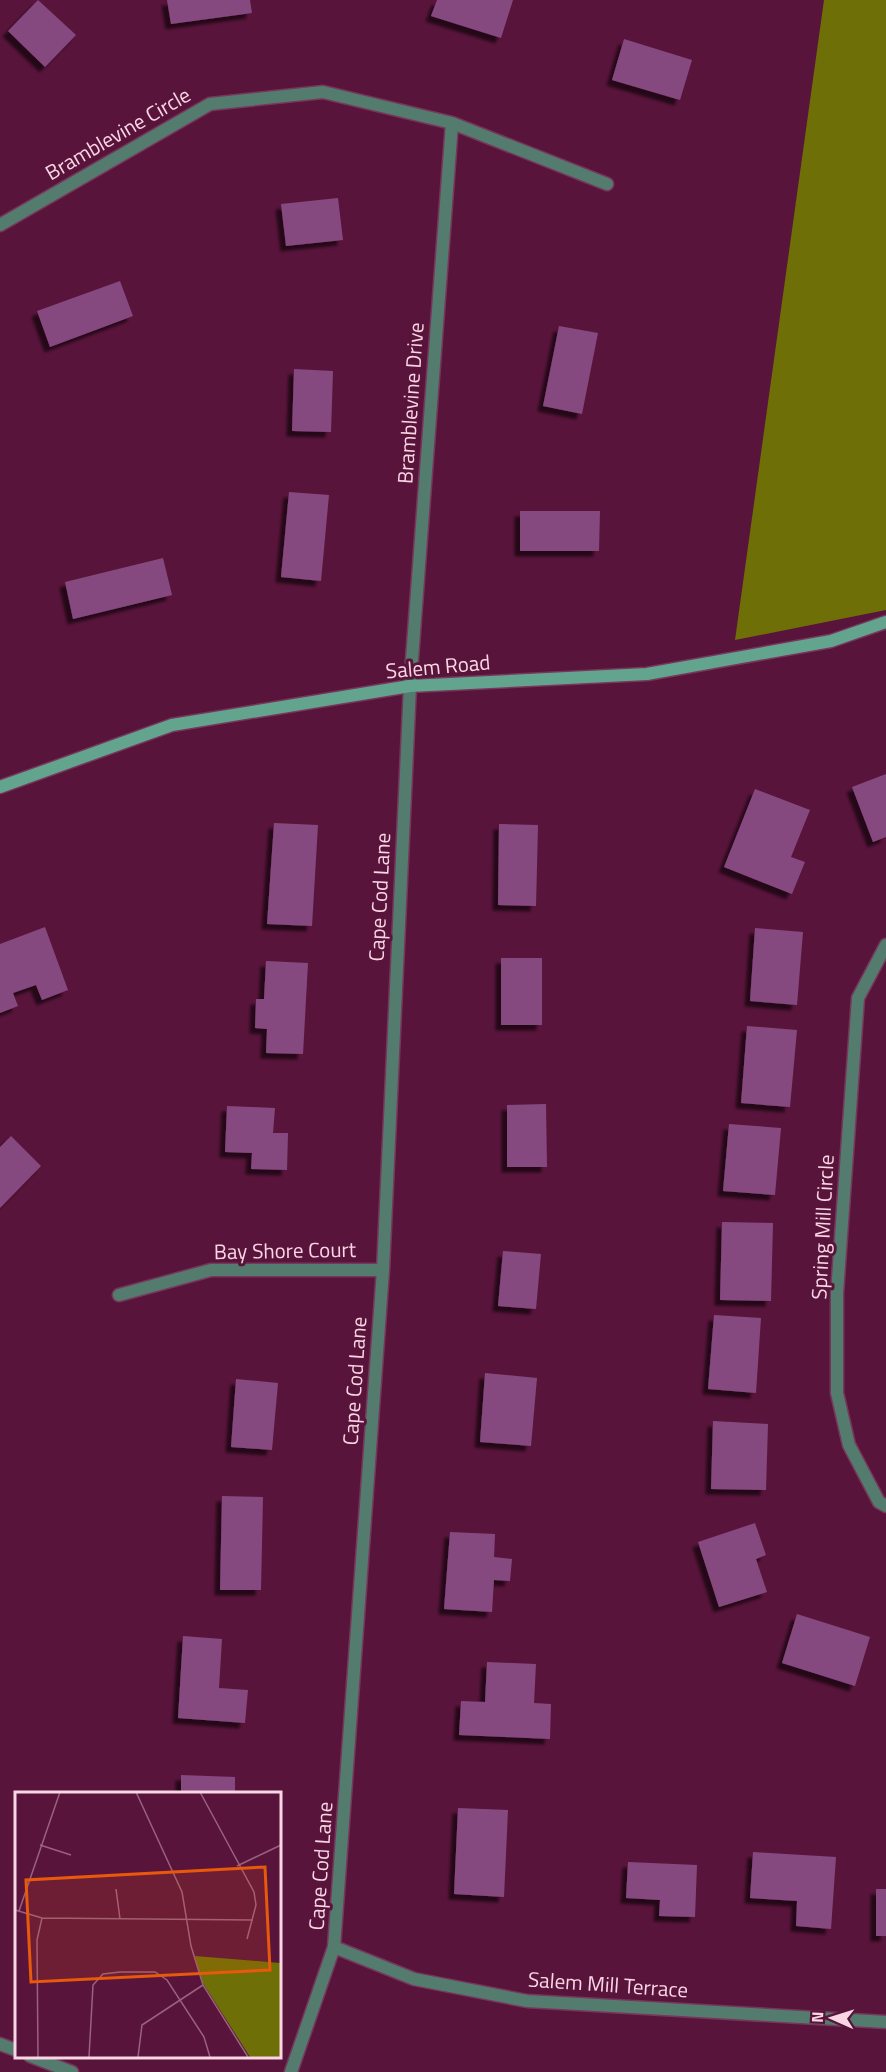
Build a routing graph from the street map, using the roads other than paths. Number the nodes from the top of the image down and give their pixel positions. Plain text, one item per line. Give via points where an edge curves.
1 (452, 123) junction
2 (607, 184) dead end
3 (0, 225) edge
4 (886, 622) edge
5 (410, 686) junction
6 (0, 787) edge
7 (886, 945) edge
8 (383, 1270) junction
9 (119, 1295) dead end
10 (886, 1506) edge
11 (334, 1947) junction
12 (886, 2022) edge
13 (0, 2044) edge
14 (15, 2050) edge
15 (35, 2057) edge
16 (72, 2072) edge
17 (291, 2072) edge

1 - 2 street, Bramblevine Circle
1 - 3 street, Bramblevine Circle via 323,92 210,104
1 - 5 street, Bramblevine Drive
4 - 5 street, Salem Road via 831,641 647,674
5 - 6 street, Salem Road via 172,725
5 - 8 street, Cape Cod Lane
7 - 10 street, Spring Mill Circle via 858,998 837,1293 837,1393 849,1445 879,1502
8 - 9 street, Bay Shore Court via 211,1270
8 - 11 street, Cape Cod Lane
11 - 12 street, Salem Mill Terrace via 414,1978 527,2001
11 - 17 street, Cape Cod Lane
13 - 14 street
15 - 16 street

